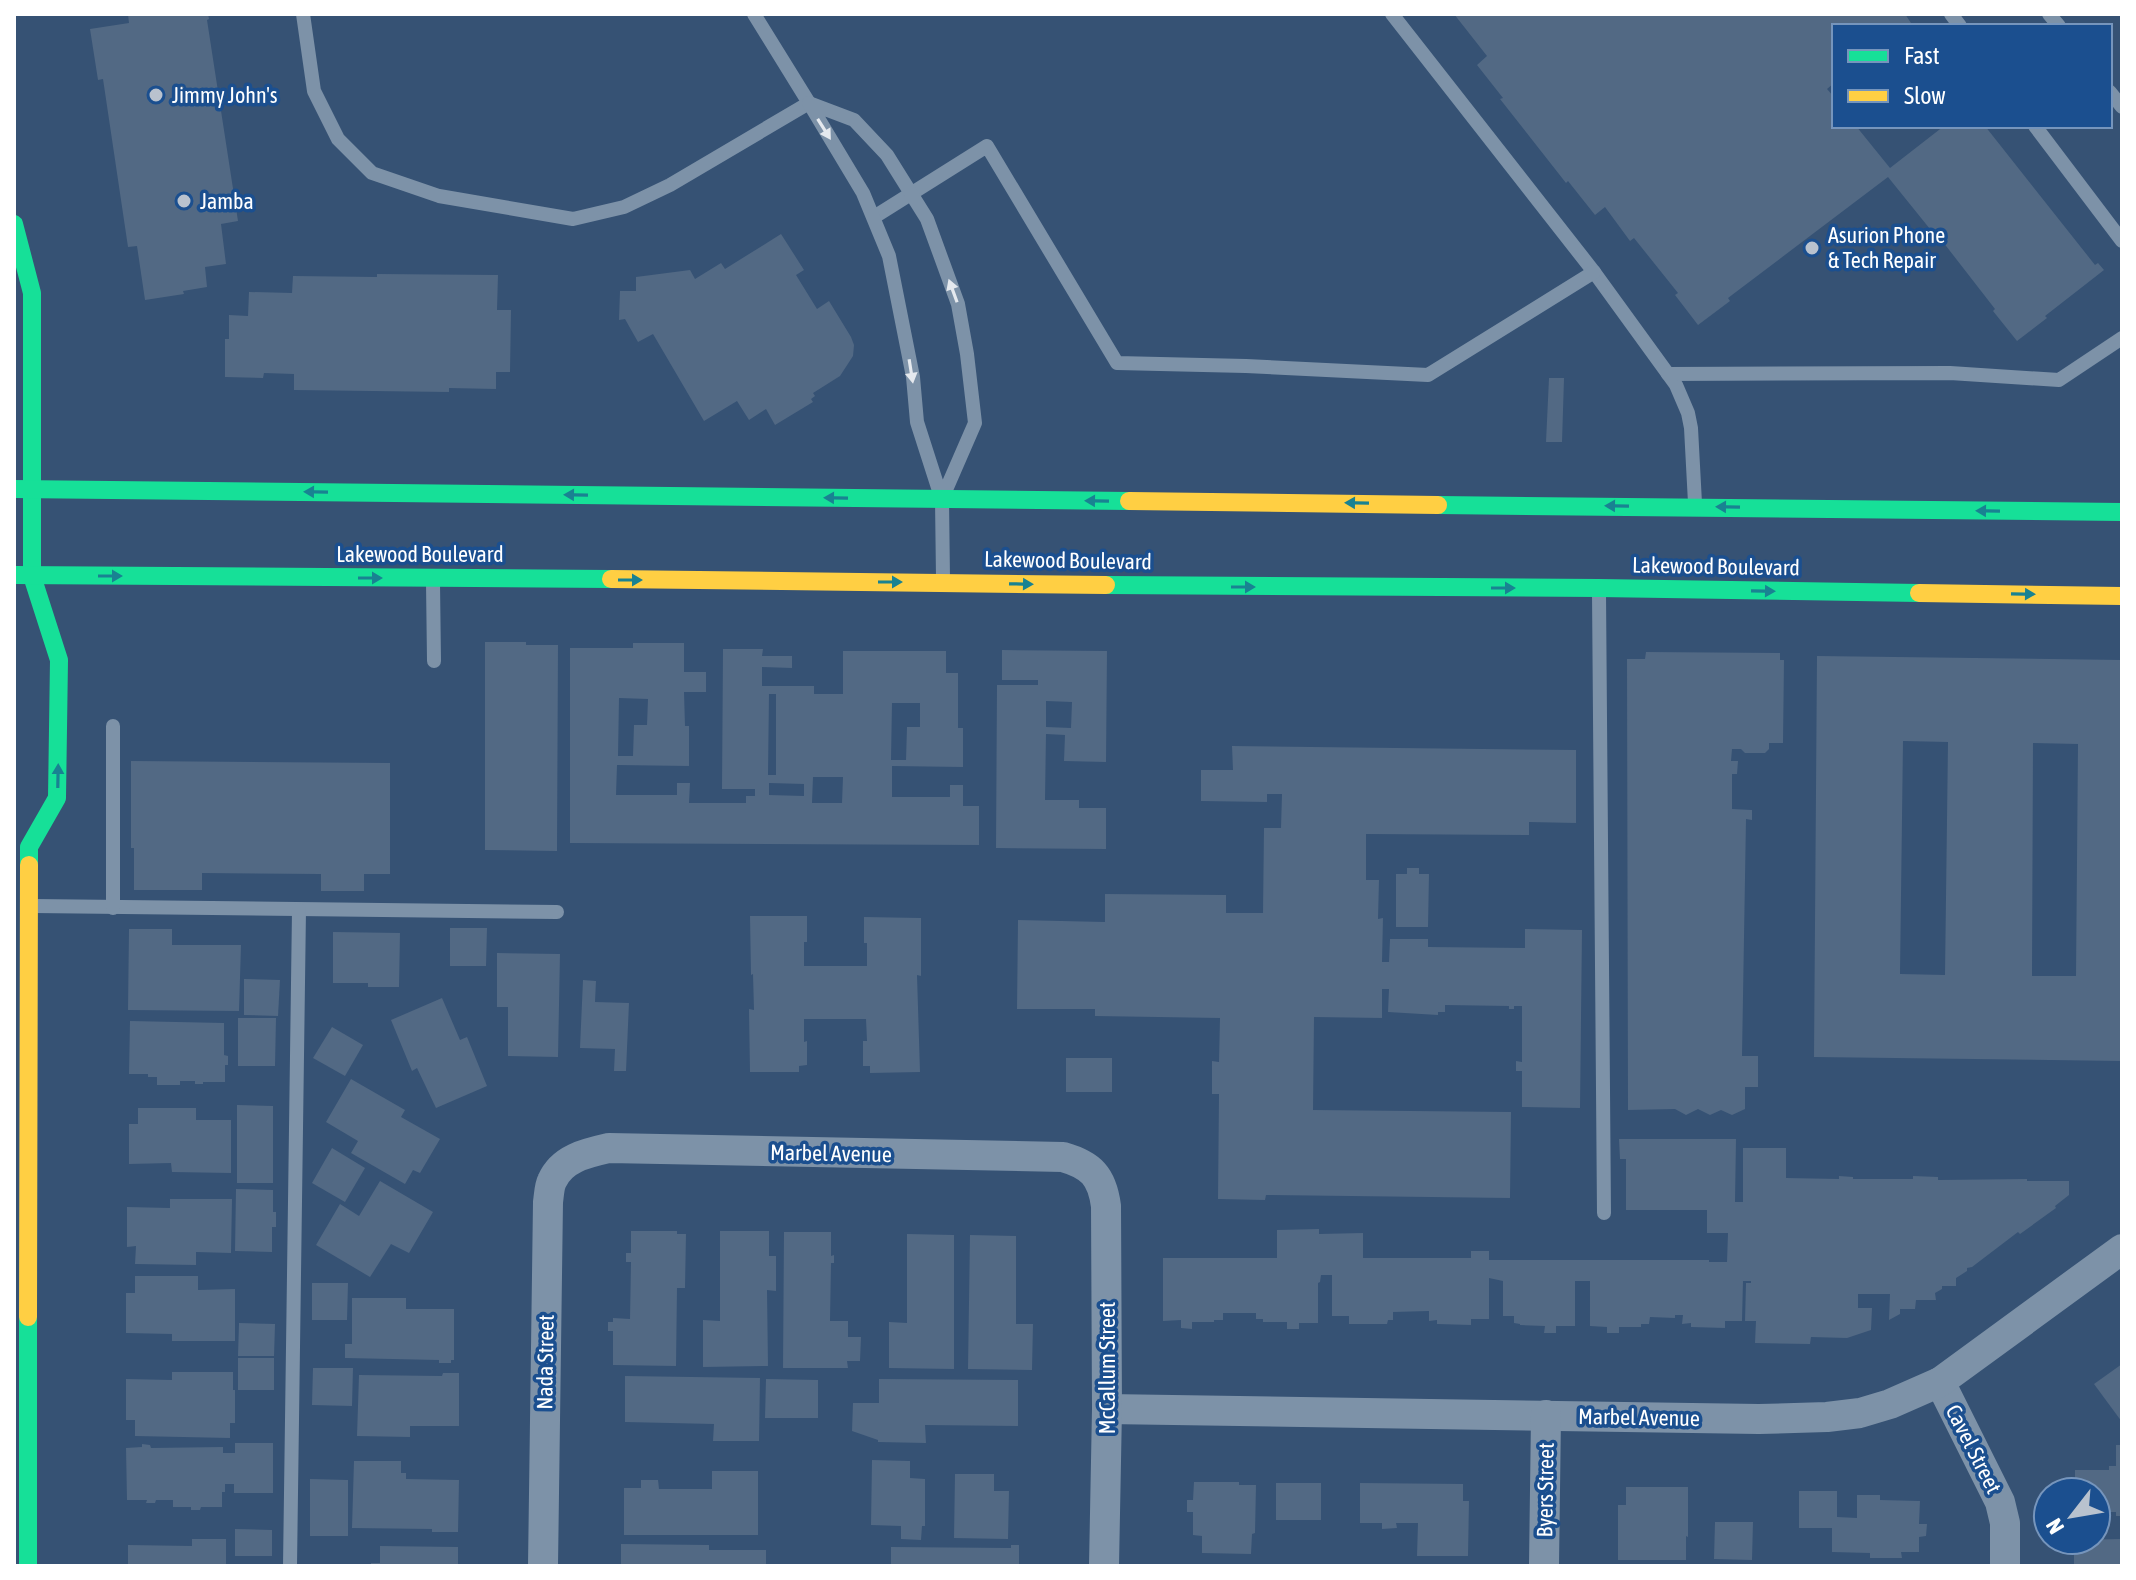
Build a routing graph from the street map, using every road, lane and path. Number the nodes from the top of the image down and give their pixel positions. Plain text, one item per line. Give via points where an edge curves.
1 (303, 14) edge
2 (754, 14) edge
3 (1392, 14) edge
4 (809, 103) junction
5 (2037, 128) edge
6 (912, 194) junction
7 (874, 217) junction
8 (14, 224) edge
9 (2122, 241) edge
10 (1594, 272) junction
11 (2122, 338) edge
12 (1668, 374) junction
13 (14, 489) edge
14 (33, 489) junction
15 (942, 500) junction
16 (1695, 507) junction
17 (2122, 512) edge
18 (23, 576) edge
19 (433, 578) junction
20 (943, 582) junction
21 (1599, 588) junction
22 (2122, 596) edge
23 (20, 604) dead end
24 (434, 661) dead end
25 (113, 726) dead end
26 (28, 906) junction
27 (113, 908) junction
28 (299, 910) junction
29 (557, 912) dead end
30 (21, 931) edge
31 (566, 1163) joint
32 (1095, 1174) joint
33 (1604, 1213) dead end
34 (2122, 1249) edge
35 (1940, 1382) junction
36 (1107, 1409) junction
37 (1546, 1415) junction
38 (28, 1566) edge
39 (290, 1566) edge
40 (543, 1566) edge
41 (1104, 1566) edge
42 (1544, 1566) edge
43 (2005, 1566) edge

1 - 4 lane via 314,91 338,139 372,173 439,196 573,219 624,207
2 - 4 lane
3 - 10 lane
4 - 6 lane via 854,120 887,155
4 -> 7 lane
5 - 9 lane
6 - 7 lane
6 - 10 lane via 987,146 1117,363 1428,375
15 -> 6 lane via 975,423 958,304 927,219
7 -> 15 lane via 889,256 917,422
8 - 14 main road via 32,293
10 - 12 lane
11 - 12 lane via 2059,380 1950,373
12 - 16 lane via 1683,399 1691,428
13 - 14 main road
15 -> 14 main road
14 - 18 main road
16 -> 15 main road
15 - 20 lane
17 -> 16 main road
18 -> 19 main road, Lakewood Boulevard
18 - 23 main road
26 -> 18 main road via 25,841 57,798 59,660
19 -> 20 main road, Lakewood Boulevard
19 - 24 lane
20 -> 21 main road, Lakewood Boulevard
21 -> 22 main road, Lakewood Boulevard
21 - 33 lane
25 - 27 lane
26 - 27 lane
26 - 30 main road
27 - 28 lane
28 - 29 lane
28 - 39 lane
30 - 38 main road
31 - 32 street, Marbel Avenue via 609,1148 1063,1157
31 - 40 street, Nada Street via 552,1181 548,1202
32 - 36 street, McCallum Street via 1106,1206
34 - 35 street, Marbel Avenue
35 - 37 street, Marbel Avenue via 1890,1404 1827,1417
35 - 43 street, Cavel Street via 2000,1502
36 - 37 street, Marbel Avenue
36 - 41 street, McCallum Street
37 - 42 street, Byers Street

